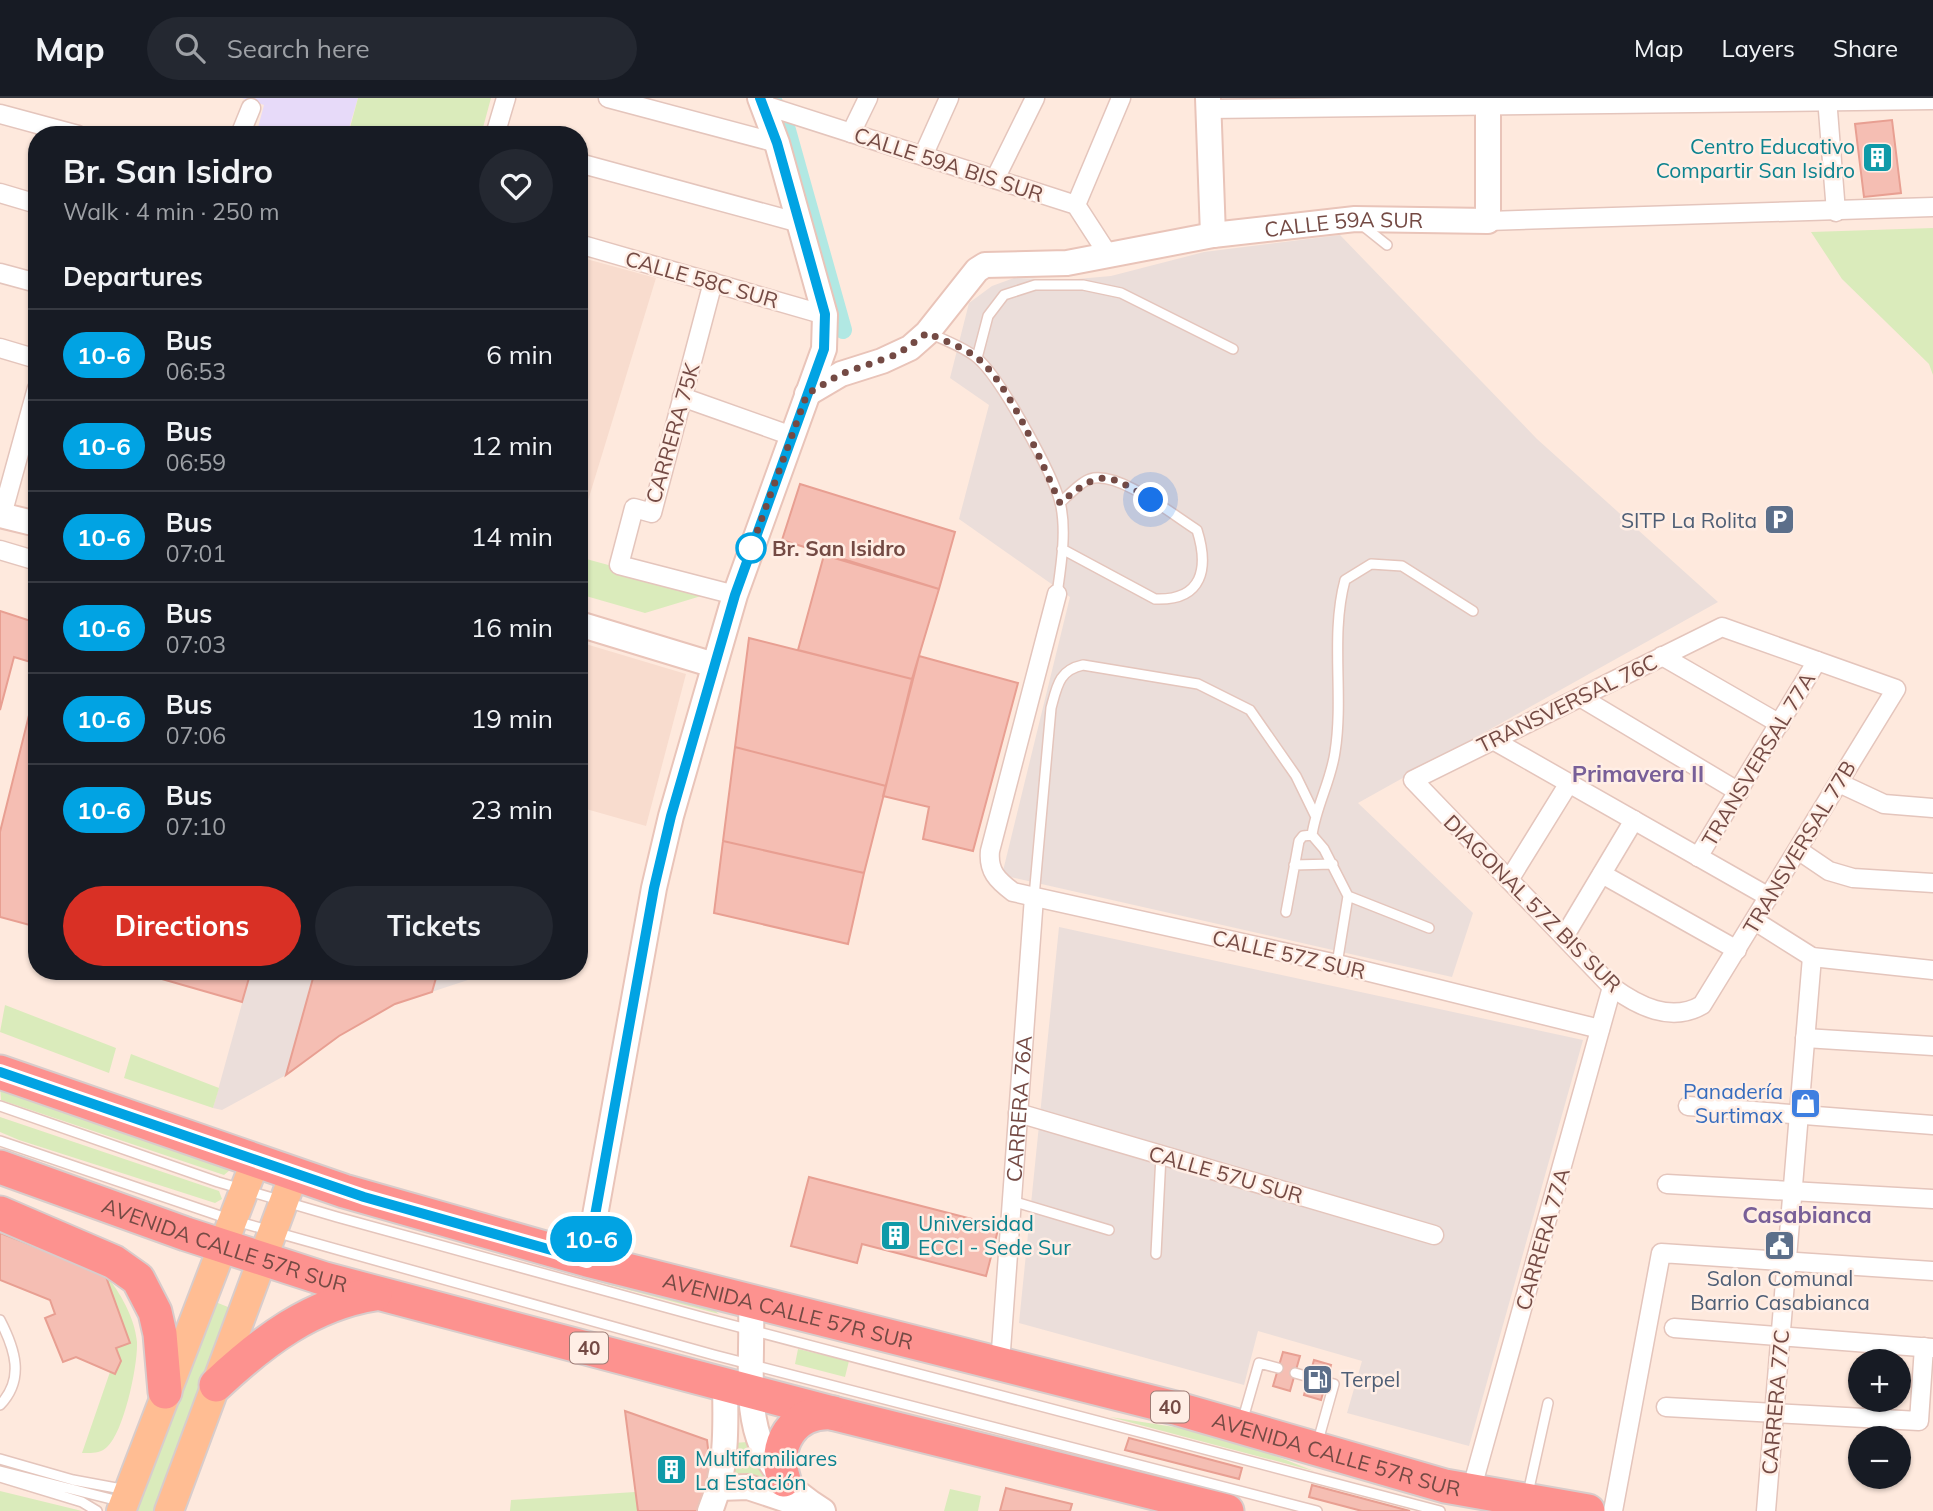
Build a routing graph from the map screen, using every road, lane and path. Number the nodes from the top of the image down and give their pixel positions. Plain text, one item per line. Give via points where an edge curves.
1 (506, 98) edge
2 (608, 98) edge
3 (868, 98) edge
4 (950, 98) edge
5 (1035, 98) edge
6 (1121, 98) edge
7 (1704, 100) edge
8 (1828, 100) edge
9 (1933, 100) edge
10 (775, 102) edge
11 (1488, 102) edge
12 (1208, 103) edge
13 (251, 108) dead end
14 (0, 114) edge
15 (45, 126) edge
16 (244, 126) edge
17 (498, 126) edge
18 (851, 133) junction
19 (777, 143) junction
20 (923, 156) junction
21 (588, 165) edge
22 (995, 179) junction
23 (0, 193) edge
24 (28, 201) edge
25 (1076, 205) junction
26 (1933, 207) edge
27 (1836, 212) junction
28 (1355, 219) junction
29 (1488, 221) junction
30 (800, 223) junction
31 (1213, 235) junction
32 (1387, 245) dead end
33 (588, 247) edge
34 (1109, 256) junction
35 (0, 273) edge
36 (28, 281) edge
37 (713, 282) junction
38 (825, 314) junction
39 (927, 333) junction
40 (0, 348) edge
41 (1233, 349) dead end
42 (28, 356) edge
43 (977, 358) junction
44 (807, 394) junction
45 (682, 397) junction
46 (28, 420) edge
47 (792, 436) junction
48 (1060, 503) junction
49 (1, 515) edge
50 (28, 522) edge
51 (1062, 549) junction
52 (0, 550) edge
53 (28, 558) edge
54 (1057, 594) joint
55 (735, 595) junction
56 (1473, 611) dead end
57 (588, 627) edge
58 (1662, 656) junction
59 (1816, 661) junction
60 (714, 665) junction
61 (1580, 696) junction
62 (1780, 724) junction
63 (1493, 740) junction
64 (1413, 780) joint
65 (1569, 783) junction
66 (1839, 783) junction
67 (1739, 792) junction
68 (1933, 808) edge
69 (1315, 815) junction
70 (1634, 820) junction
71 (1312, 835) junction
72 (1798, 850) junction
73 (1698, 857) junction
74 (1333, 864) junction
75 (1294, 865) junction
76 (1602, 874) junction
77 (1509, 880) junction
78 (1933, 883) edge
79 (1348, 896) junction
80 (1034, 897) junction
81 (1769, 897) junction
82 (1286, 912) dead end
83 (1755, 920) junction
84 (1429, 928) dead end
85 (1564, 937) junction
86 (1737, 950) junction
87 (1812, 957) junction
88 (1337, 964) junction
89 (1933, 970) edge
90 (1612, 986) junction
91 (1702, 1005) joint
92 (1600, 1030) junction
93 (1805, 1038) junction
94 (1933, 1046) edge
95 (0, 1072) edge
96 (1688, 1106) dead end
97 (0, 1107) edge
98 (1018, 1113) junction
99 (1799, 1114) junction
100 (1933, 1125) edge
101 (0, 1141) edge
102 (1161, 1155) junction
103 (0, 1167) edge
104 (250, 1176) junction
105 (1667, 1184) dead end
106 (289, 1188) junction
107 (1792, 1190) junction
108 (1933, 1199) edge
109 (1012, 1201) junction
110 (0, 1212) edge
111 (1108, 1230) dead end
112 (227, 1233) junction
113 (1434, 1234) dead end
114 (268, 1246) junction
115 (1156, 1254) dead end
116 (587, 1260) junction
117 (1787, 1261) junction
118 (1933, 1271) edge
119 (381, 1293) junction
120 (751, 1316) junction
121 (0, 1320) edge
122 (1674, 1328) dead end
123 (1781, 1336) junction
124 (1928, 1348) edge
125 (1000, 1364) junction
126 (1278, 1368) dead end
127 (1295, 1373) dead end
128 (1309, 1377) dead end
129 (743, 1380) junction
130 (1326, 1382) dead end
131 (216, 1385) junction
132 (165, 1392) junction
133 (1548, 1402) dead end
134 (0, 1405) edge
135 (1666, 1407) dead end
136 (836, 1414) junction
137 (1774, 1414) junction
138 (1240, 1427) junction
139 (1315, 1450) junction
140 (0, 1459) edge
141 (0, 1471) edge
142 (0, 1477) edge
143 (784, 1480) junction
144 (1471, 1492) junction
145 (714, 1500) edge
146 (125, 1501) edge
147 (1526, 1502) junction
148 (97, 1511) edge
149 (169, 1511) edge
150 (821, 1511) edge
151 (1227, 1511) edge
152 (1317, 1511) edge
153 (1440, 1511) edge
154 (1588, 1511) edge
155 (1613, 1511) edge
156 (1766, 1511) edge

1 - 17 street
2 - 19 street
3 - 18 street
4 - 20 street
5 - 22 street
6 - 25 street
7 - 8 street
7 - 11 street
8 - 9 street
8 - 27 street
10 - 18 street, CALLE 59A BIS SUR
10 - 19 street
11 - 12 street
11 - 29 street
12 - 31 street
13 - 16 street
14 - 15 street
18 - 20 street, CALLE 59A BIS SUR
19 - 30 street
20 - 22 street, CALLE 59A BIS SUR
21 - 30 street
22 - 25 street, CALLE 59A BIS SUR
23 - 24 street
25 - 34 street
26 - 27 street, CALLE 59A SUR
27 - 29 street, CALLE 59A SUR
28 - 29 street, CALLE 59A SUR
28 - 31 street, CALLE 59A SUR
28 - 32 lane
30 - 38 street
31 - 34 street, CALLE 59A SUR
33 - 37 street, CALLE 58C SUR
34 - 39 street, CALLE 59A SUR via 1067,263 985,265
35 - 36 street
37 - 38 street, CALLE 58C SUR
37 - 45 street, CARRERA 75K
38 - 44 street via 824,349
39 - 43 lane
39 - 44 street, CALLE 59A SUR via 904,351 841,374
40 - 42 street
41 - 43 lane via 1121,293 1083,285 1035,285 1004,295 988,316
43 - 48 lane via 1000,386
44 - 47 street
45 - 47 street
45 - 55 street, CARRERA 75K via 652,513 634,508 619,565
46 - 49 street
47 - 55 street
48 - 51 lane
48 - 51 lane via 1089,479 1108,479 1197,530 1205,554 1201,576 1192,591 1173,600 1155,599
49 - 50 street
51 - 54 lane
52 - 53 street
54 - 80 street, CALLE 57Z SUR via 989,866 1013,892
55 - 60 street
56 - 69 lane via 1402,566 1371,564 1345,580 1339,604 1336,751
57 - 60 street
58 - 59 street, TRANSVERSAL 76C via 1722,626
58 - 61 street, TRANSVERSAL 76C
58 - 62 street
59 - 62 street, TRANSVERSAL 77A
59 - 66 street, TRANSVERSAL 77B via 1896,689
60 - 116 street via 658,870
61 - 63 street, TRANSVERSAL 76C
61 - 67 street
62 - 67 street, TRANSVERSAL 77A
63 - 64 street, TRANSVERSAL 76C
63 - 65 street
64 - 77 street, DIAGONAL 57Z BIS SUR
65 - 70 street
65 - 77 street
66 - 68 street via 1884,804
66 - 72 street, TRANSVERSAL 77B
67 - 73 street, TRANSVERSAL 77A
69 - 71 lane
69 - 80 lane via 1296,776 1250,710 1198,684 1083,665 1070,667 1059,680 1051,708
70 - 73 street
70 - 76 street
71 - 74 lane
71 - 75 lane via 1303,836
72 - 78 street via 1829,871 1853,878
72 - 81 street, TRANSVERSAL 77B
73 - 81 street
74 - 75 lane
74 - 79 lane
75 - 82 lane
76 - 85 street
76 - 86 street
77 - 85 street, DIAGONAL 57Z BIS SUR
79 - 84 lane
79 - 88 lane
80 - 88 street, CALLE 57Z SUR
80 - 98 street, CARRERA 76A
81 - 83 street, TRANSVERSAL 77B
83 - 86 street, TRANSVERSAL 77B
83 - 87 street
85 - 90 street, DIAGONAL 57Z BIS SUR
86 - 91 street, TRANSVERSAL 77B
87 - 89 street
87 - 93 street, CARRERA 77C
88 - 92 street, CALLE 57Z SUR
90 - 91 street, DIAGONAL 57Z BIS SUR via 1645,1007 1670,1013 1688,1014
90 - 92 street, CARRERA 77A
92 - 144 street, CARRERA 77A
93 - 94 street
93 - 99 street, CARRERA 77C
95 - 104 highway, AVENIDA CALLE 57R SUR / 40
96 - 99 street
97 - 104 lane
98 - 102 street, CALLE 57U SUR
98 - 109 street, CARRERA 76A
99 - 100 street
99 - 107 street, CARRERA 77C
101 - 112 lane
102 - 113 street, CALLE 57U SUR
102 - 115 lane
103 - 112 highway, AVENIDA CALLE 57R SUR / 40
104 - 106 highway, AVENIDA CALLE 57R SUR / 40
104 - 112 main road
105 - 107 street
106 - 114 main road
106 - 116 highway, AVENIDA CALLE 57R SUR / 40
106 - 120 lane
107 - 108 street
107 - 117 street, CARRERA 77C
109 - 111 lane
109 - 125 street, CARRERA 76A
110 - 112 highway
110 - 132 highway via 114,1262 138,1279 157,1321
112 - 114 highway, AVENIDA CALLE 57R SUR / 40
112 - 132 main road
114 - 119 highway, AVENIDA CALLE 57R SUR / 40
114 - 129 lane
114 - 131 main road
116 - 120 highway, AVENIDA CALLE 57R SUR / 40
117 - 118 street
117 - 123 street, CARRERA 77C
117 - 155 street via 1661,1253
119 - 129 highway, AVENIDA CALLE 57R SUR / 40
119 - 131 highway via 348,1298 303,1318 250,1353
120 - 125 highway, AVENIDA CALLE 57R SUR / 40
120 - 129 street
120 - 153 lane
121 - 134 lane via 16,1367 15,1382
122 - 123 street
123 - 124 street
123 - 137 street, CARRERA 77C
124 - 137 street via 1919,1421
125 - 138 highway, AVENIDA CALLE 57R SUR / 40
126 - 138 lane via 1259,1363
127 - 128 lane
129 - 136 highway, AVENIDA CALLE 57R SUR / 40
129 - 143 street via 756,1439
129 - 145 street via 726,1435
129 - 152 lane
130 - 139 lane via 1334,1384
131 - 149 main road
132 - 146 main road
133 - 147 lane
135 - 137 street
136 - 143 highway via 806,1417 789,1430 779,1454
136 - 151 highway, AVENIDA CALLE 57R SUR / 40
137 - 156 street, CARRERA 77C
138 - 139 highway, AVENIDA CALLE 57R SUR / 40
139 - 144 highway, AVENIDA CALLE 57R SUR / 40
140 - 146 lane
141 - 146 lane
142 - 148 lane via 82,1502
143 - 150 street
144 - 147 highway, AVENIDA CALLE 57R SUR / 40
145 - 150 street via 748,1487
147 - 154 highway, AVENIDA CALLE 57R SUR / 40

